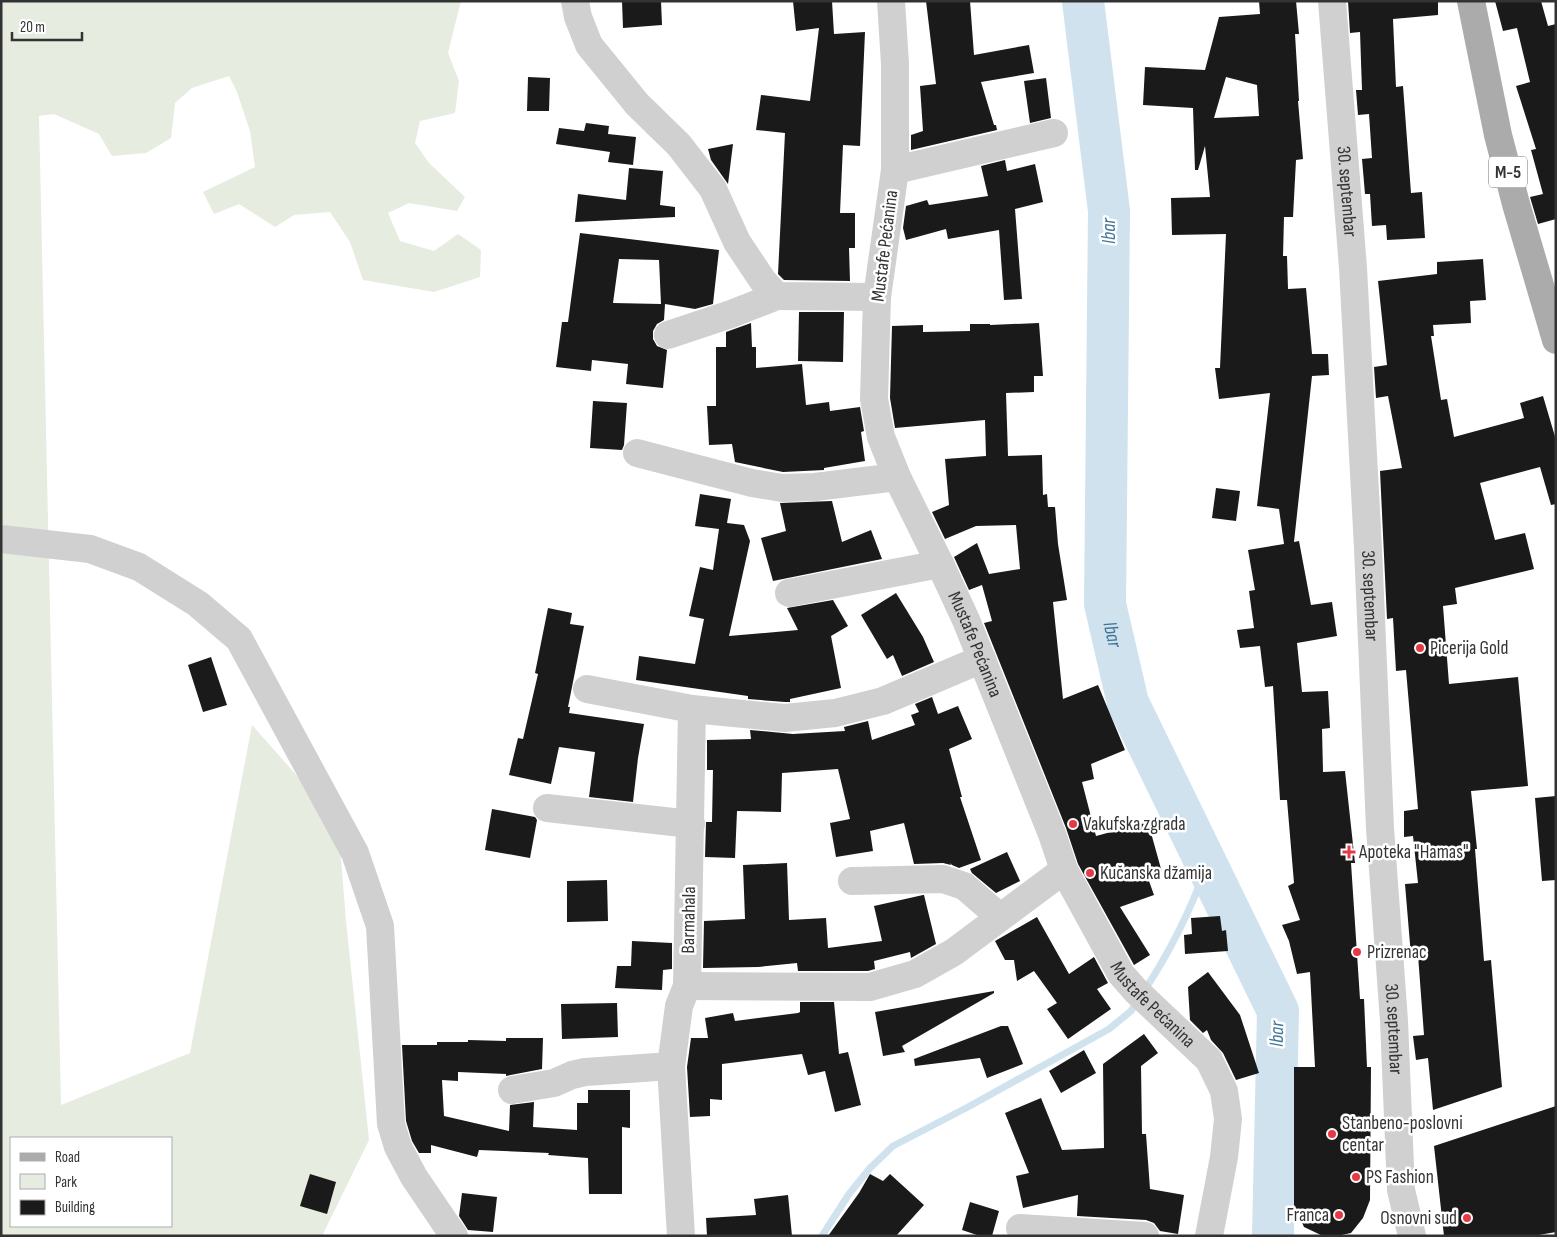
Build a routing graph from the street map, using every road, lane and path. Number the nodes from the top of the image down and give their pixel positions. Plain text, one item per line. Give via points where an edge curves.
1 (575, 1) edge
2 (890, 1) edge
3 (1332, 1) edge
4 (1471, 1) edge
5 (1054, 133) dead end
6 (895, 170) junction
7 (777, 296) junction
8 (877, 297) junction
9 (668, 335) dead end
10 (1556, 340) edge
11 (637, 453) dead end
12 (897, 477) junction
13 (1, 539) edge
14 (940, 564) junction
15 (788, 593) dead end
16 (982, 659) junction
17 (587, 688) dead end
18 (692, 708) junction
19 (547, 808) dead end
20 (691, 824) junction
21 (1064, 870) junction
22 (852, 881) dead end
23 (1000, 917) junction
24 (687, 986) junction
25 (670, 1066) junction
26 (512, 1090) dead end
27 (1401, 1190) junction
28 (1020, 1228) dead end
29 (454, 1236) edge
30 (680, 1236) edge
31 (1145, 1236) edge
32 (1209, 1236) edge
33 (1394, 1236) edge
34 (1412, 1236) edge

1 - 7 street via 588,45 637,104 679,145 713,189 737,242
2 - 6 street, Mustafe Pećanina via 895,64
3 - 27 street, 30. septembar via 1353,268
4 - 10 main road, M-5 via 1498,135
5 - 6 street
6 - 8 street, Mustafe Pećanina
7 - 8 street
7 - 9 street
8 - 12 street, Mustafe Pećanina via 874,399 881,437
11 - 12 street via 782,488
12 - 14 street, Mustafe Pećanina
13 - 29 street via 90,549 139,567 198,604 239,639 355,853 380,926 390,1124 414,1176
14 - 15 street
14 - 16 street, Mustafe Pećanina
16 - 18 street via 883,701 835,713 785,718
16 - 21 street, Mustafe Pećanina
17 - 18 street
18 - 20 street, Barmahala
19 - 20 street
20 - 24 street, Barmahala
21 - 23 street
21 - 32 street, Mustafe Pećanina via 1121,974 1209,1060 1224,1091 1228,1119
22 - 23 street via 943,879 964,886
23 - 24 street via 954,952 915,974 870,987
24 - 25 street, Barmahala via 679,1006
25 - 26 street via 585,1072 554,1083
25 - 30 street, Barmahala
27 - 33 street, 30. septembar
27 - 34 street, 30. septembar
28 - 31 street

